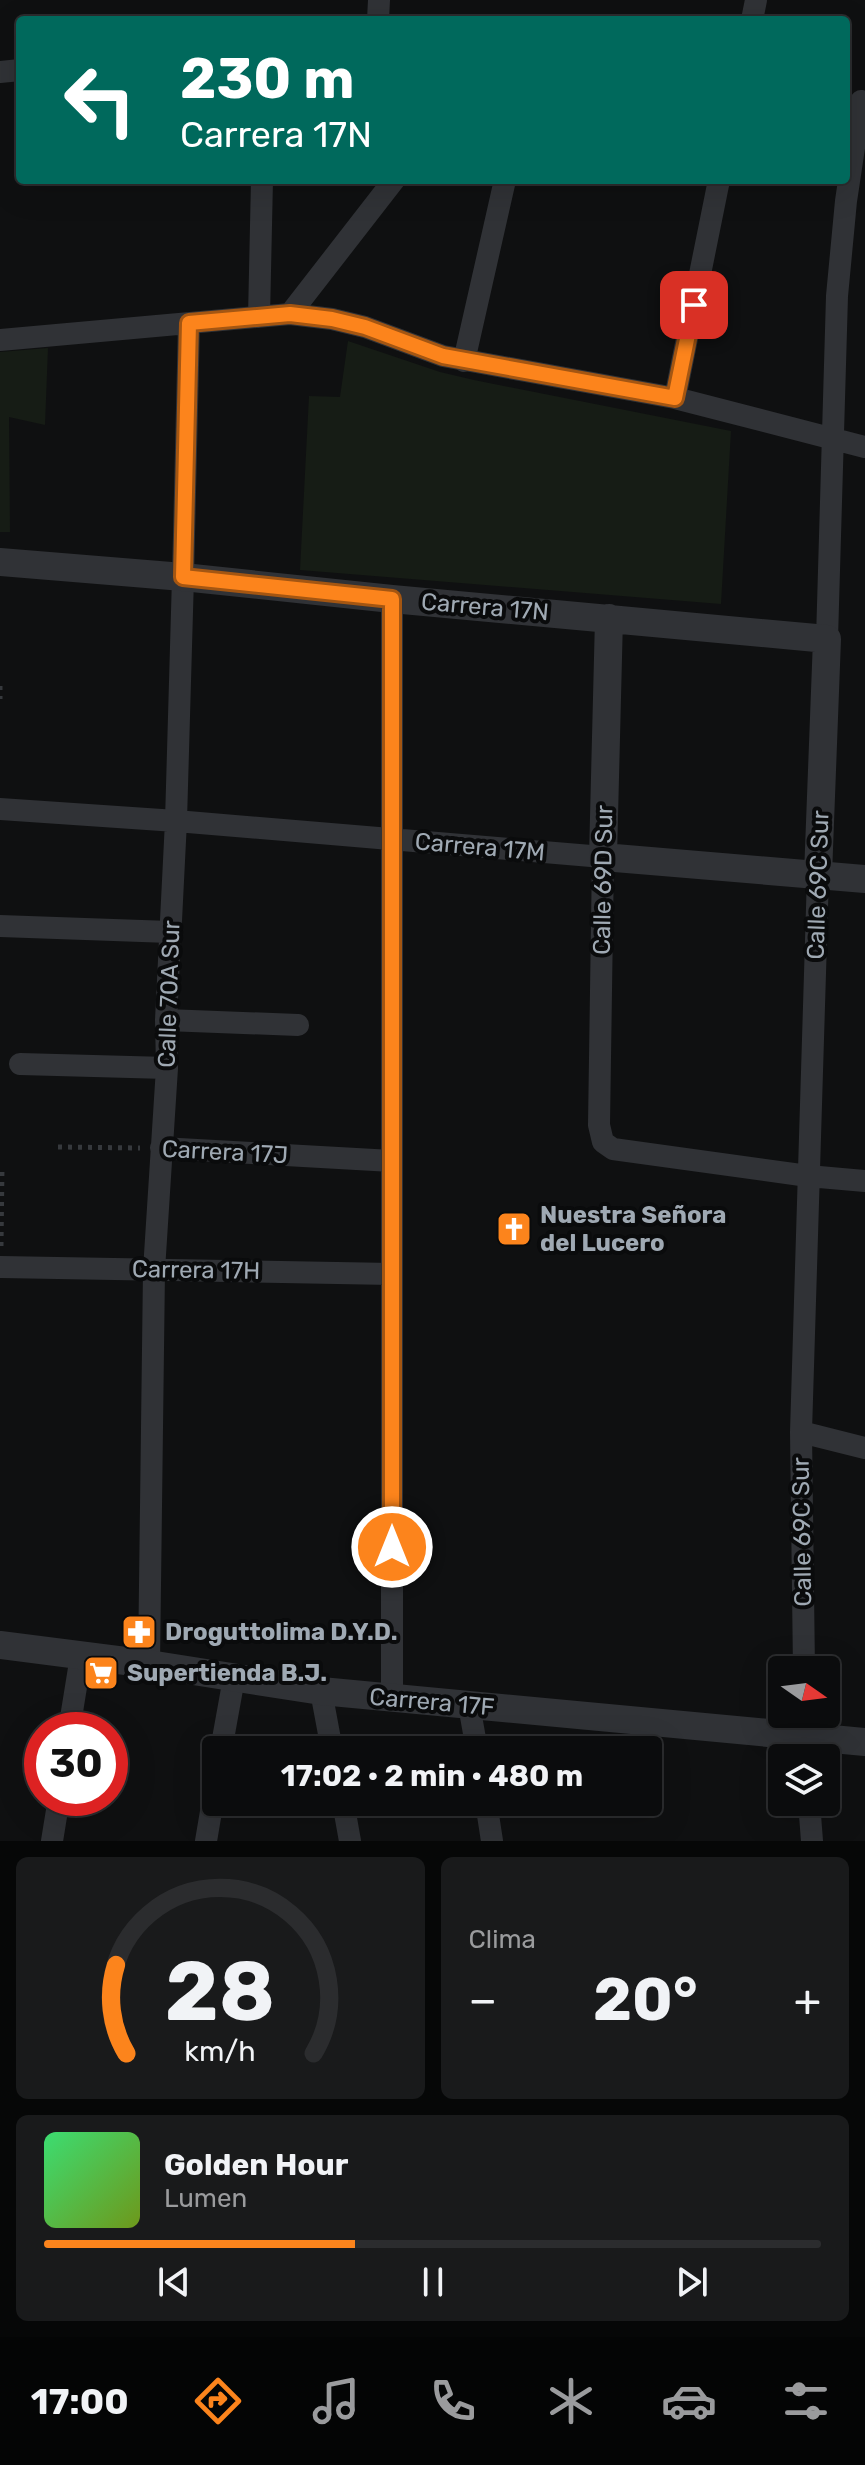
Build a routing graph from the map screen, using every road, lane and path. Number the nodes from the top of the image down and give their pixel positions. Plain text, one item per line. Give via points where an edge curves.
1 (861, 101) dead end
2 (850, 179) edge
3 (262, 184) edge
4 (391, 184) edge
5 (504, 184) edge
6 (718, 184) edge
7 (849, 184) edge
8 (290, 314) junction
9 (259, 317) junction
10 (189, 323) junction
11 (0, 340) edge
12 (464, 361) junction
13 (675, 398) junction
14 (835, 438) junction
15 (865, 447) edge
16 (0, 562) edge
17 (183, 577) junction
18 (392, 599) junction
19 (609, 618) junction
20 (827, 639) junction
21 (0, 686) edge
22 (0, 699) edge
23 (0, 809) edge
24 (176, 821) junction
25 (392, 839) junction
26 (603, 857) junction
27 (818, 875) junction
28 (865, 879) edge
29 (0, 926) edge
30 (170, 932) junction
31 (166, 1020) junction
32 (298, 1025) dead end
33 (20, 1064) dead end
34 (167, 1068) junction
35 (58, 1147) dead end
36 (161, 1148) junction
37 (392, 1161) junction
38 (2, 1167) dead end
39 (808, 1176) junction
40 (865, 1181) edge
41 (1, 1232) edge
42 (1, 1267) edge
43 (154, 1270) junction
44 (392, 1274) junction
45 (801, 1432) junction
46 (865, 1448) edge
47 (0, 1645) edge
48 (81, 1656) junction
49 (804, 1656) edge
50 (149, 1664) junction
51 (234, 1678) junction
52 (321, 1691) junction
53 (392, 1698) junction
54 (469, 1705) junction
55 (72, 1712) edge
56 (224, 1736) edge
57 (329, 1736) edge
58 (475, 1736) edge
59 (805, 1737) edge
60 (865, 1742) edge
61 (56, 1816) edge
62 (210, 1816) edge
63 (346, 1816) edge
64 (488, 1816) edge
65 (810, 1816) edge
66 (52, 1841) edge
67 (206, 1841) edge
68 (350, 1841) edge
69 (492, 1841) edge
70 (812, 1841) edge

1 - 2 street, Calle 69C Sur
3 - 9 street
4 - 8 street
5 - 12 street
6 - 13 street
7 - 14 street, Calle 69C Sur via 837,296
8 - 9 street
8 - 12 street via 365,327
9 - 10 street
10 - 11 street
10 - 17 street, Calle 70A Sur
12 - 13 street
13 - 14 street
14 - 15 street
14 - 20 street, Calle 69C Sur
16 - 17 street, Carrera 17N
17 - 18 street, Carrera 17N
17 - 24 street, Calle 70A Sur
18 - 19 street, Carrera 17N
18 - 25 street
19 - 20 street, Carrera 17N
19 - 26 street, Calle 69D Sur
20 - 27 street, Calle 69C Sur
21 - 22 path
23 - 24 street, Carrera 17M
24 - 25 street, Carrera 17M
24 - 30 street, Calle 70A Sur
25 - 26 street, Carrera 17M
25 - 37 street
26 - 27 street, Carrera 17M
26 - 39 street, Calle 69D Sur via 603,1142 613,1149
27 - 28 street, Carrera 17M
27 - 39 street, Calle 69C Sur
29 - 30 street
30 - 31 street, Calle 70A Sur
31 - 32 street
31 - 34 street, Calle 70A Sur
33 - 34 street
34 - 36 street, Calle 70A Sur
35 - 36 path, Carrera 17J
36 - 37 street, Carrera 17J
36 - 43 street, Calle 70A Sur
37 - 44 street
38 - 41 path
39 - 40 street
39 - 45 street, Calle 69C Sur
41 - 42 path
42 - 43 street, Carrera 17H
43 - 44 street, Carrera 17H
43 - 50 street, Calle 70A Sur
44 - 53 street
45 - 46 street
45 - 49 street, Calle 69C Sur
47 - 48 street, Carrera 17F
48 - 50 street, Carrera 17F
48 - 55 street
50 - 51 street, Carrera 17F
51 - 52 street, Carrera 17F
51 - 56 street
52 - 53 street, Carrera 17F
52 - 57 street
53 - 54 street, Carrera 17F
54 - 58 street
54 - 59 street, Carrera 17F
59 - 60 street, Carrera 17F
61 - 66 street
62 - 67 street
63 - 68 street
64 - 69 street
65 - 70 street

